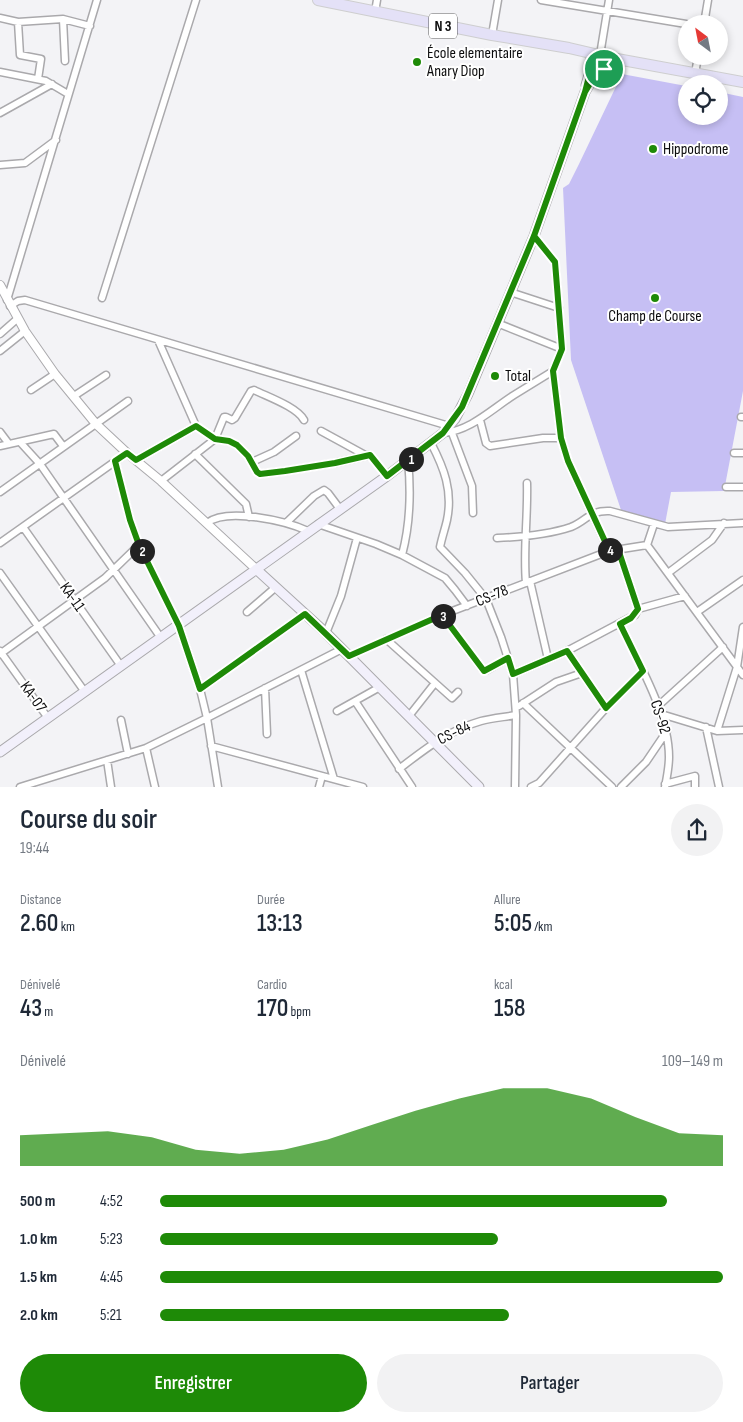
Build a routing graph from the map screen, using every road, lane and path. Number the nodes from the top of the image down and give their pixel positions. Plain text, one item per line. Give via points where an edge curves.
1 (97, 0) edge
2 (196, 0) edge
3 (318, 0) edge
4 (377, 0) edge
5 (498, 0) edge
6 (541, 0) edge
7 (609, 0) edge
8 (708, 0) edge
9 (607, 11) junction
10 (375, 12) junction
11 (706, 15) edge
12 (0, 18) edge
13 (63, 19) junction
14 (18, 22) junction
15 (678, 23) edge
16 (90, 26) junction
17 (492, 35) junction
18 (597, 58) junction
19 (66, 61) dead end
20 (629, 61) junction
21 (696, 65) edge
22 (605, 68) junction
23 (0, 72) edge
24 (695, 74) junction
25 (38, 79) junction
26 (743, 82) edge
27 (52, 84) junction
28 (585, 92) junction
29 (68, 94) junction
30 (0, 113) edge
31 (56, 140) junction
32 (0, 166) edge
33 (534, 236) junction
34 (0, 285) edge
35 (510, 292) junction
36 (102, 298) dead end
37 (9, 303) junction
38 (559, 308) junction
39 (17, 319) junction
40 (497, 323) junction
41 (24, 331) junction
42 (0, 334) edge
43 (158, 340) junction
44 (562, 349) junction
45 (0, 351) edge
46 (553, 371) junction
47 (55, 374) junction
48 (106, 375) dead end
49 (31, 390) dead end
50 (74, 396) junction
51 (128, 401) dead end
52 (304, 420) dead end
53 (480, 420) junction
54 (96, 424) junction
55 (196, 426) junction
56 (321, 431) dead end
57 (448, 431) junction
58 (0, 432) edge
59 (296, 436) dead end
60 (561, 438) junction
61 (215, 439) junction
62 (20, 442) junction
63 (431, 443) junction
64 (9, 444) junction
65 (0, 446) edge
66 (63, 446) junction
67 (127, 453) junction
68 (734, 453) dead end
69 (743, 453) edge
70 (195, 454) junction
71 (365, 455) junction
72 (136, 460) junction
73 (408, 460) junction
74 (115, 461) junction
75 (252, 462) junction
76 (40, 464) junction
77 (387, 476) junction
78 (161, 480) junction
79 (527, 483) dead end
80 (743, 486) edge
81 (726, 487) dead end
82 (0, 492) edge
83 (64, 498) junction
84 (340, 509) junction
85 (473, 513) dead end
86 (593, 513) junction
87 (249, 517) junction
88 (286, 522) junction
89 (724, 523) junction
90 (743, 523) edge
91 (207, 524) junction
92 (318, 524) junction
93 (654, 524) junction
94 (23, 527) junction
95 (308, 531) junction
96 (526, 537) junction
97 (357, 538) junction
98 (497, 538) dead end
99 (0, 543) edge
100 (139, 545) junction
101 (647, 545) junction
102 (618, 549) junction
103 (609, 550) junction
104 (402, 555) junction
105 (256, 569) junction
106 (114, 570) junction
107 (0, 573) edge
108 (668, 573) junction
109 (743, 580) edge
110 (528, 582) junction
111 (276, 587) junction
112 (685, 596) junction
113 (486, 599) junction
114 (74, 600) junction
115 (467, 606) junction
116 (246, 612) dead end
117 (637, 612) junction
118 (696, 612) junction
119 (305, 614) junction
120 (442, 615) junction
121 (620, 624) junction
122 (38, 626) junction
123 (179, 626) junction
124 (743, 627) edge
125 (326, 634) junction
126 (161, 638) junction
127 (386, 639) junction
128 (723, 648) junction
129 (567, 651) junction
130 (345, 652) junction
131 (1, 653) edge
132 (508, 658) junction
133 (741, 658) edge
134 (548, 659) junction
135 (122, 666) junction
136 (737, 667) junction
137 (301, 670) junction
138 (643, 671) junction
139 (582, 673) junction
140 (513, 674) junction
141 (743, 675) edge
142 (435, 683) junction
143 (380, 687) junction
144 (266, 688) junction
145 (200, 689) junction
146 (85, 692) junction
147 (458, 692) dead end
148 (355, 701) junction
149 (523, 703) junction
150 (658, 706) junction
151 (516, 708) junction
152 (606, 708) junction
153 (337, 711) dead end
154 (661, 714) junction
155 (516, 715) junction
156 (409, 716) junction
157 (48, 718) junction
158 (207, 718) junction
159 (121, 720) dead end
160 (706, 728) junction
161 (743, 730) edge
162 (717, 731) junction
163 (667, 732) junction
164 (267, 734) dead end
165 (434, 742) junction
166 (211, 746) junction
167 (146, 748) junction
168 (572, 748) junction
169 (1, 749) edge
170 (128, 754) junction
171 (107, 760) junction
172 (400, 769) junction
173 (322, 776) junction
174 (334, 780) junction
175 (343, 785) edge
176 (541, 785) edge
177 (153, 786) edge
178 (624, 786) edge
179 (665, 786) edge
180 (21, 787) edge
181 (111, 787) edge
182 (218, 787) edge
183 (319, 787) edge
184 (363, 787) edge
185 (412, 787) edge
186 (479, 787) edge
187 (515, 787) edge
188 (531, 787) edge
189 (612, 787) edge
190 (695, 787) edge
191 (718, 787) edge

1 - 16 street
2 - 36 street
3 - 10 main road, N 3
4 - 10 street
5 - 17 street
6 - 9 street
7 - 9 street
8 - 11 street
9 - 15 street
9 - 18 street
10 - 17 main road, N 3
12 - 14 street
13 - 14 street
13 - 16 street
13 - 19 street
14 - 25 street via 20,55 41,59
16 - 29 street
17 - 18 main road, N 3 via 569,48
18 - 20 main road, N 3
18 - 22 main road via 606,59
18 - 28 main road
20 - 22 main road, N 3
20 - 24 main road, N 3
21 - 24 street
22 - 28 main road
23 - 25 street
24 - 26 main road, N 3
25 - 27 street
27 - 29 street
27 - 30 street
28 - 33 main road
29 - 31 street
31 - 32 street via 25,163
31 - 37 street
33 - 35 main road
33 - 38 street via 555,262
34 - 37 street
35 - 38 street
35 - 40 main road
37 - 39 street
37 - 43 street via 25,300
38 - 44 street
39 - 41 street
39 - 42 street
40 - 44 street
40 - 57 main road via 468,394
41 - 45 street
41 - 47 street
43 - 55 street
43 - 57 street
44 - 46 street
46 - 53 street
46 - 60 street
47 - 49 street
47 - 50 street
48 - 50 street
50 - 54 street
51 - 54 street
52 - 61 street via 292,409 254,390 235,418 224,417
53 - 57 street
53 - 60 street via 486,443 490,446
54 - 66 street
54 - 67 street
55 - 61 street
55 - 72 street
56 - 71 street
57 - 63 main road
57 - 85 street via 463,459 472,486
58 - 64 street
59 - 75 street via 274,452
60 - 86 street via 568,461
61 - 70 street
61 - 75 street via 237,445
62 - 64 street
62 - 66 street via 54,434
62 - 76 street
63 - 73 main road
63 - 113 street via 448,482 447,520 440,547
64 - 65 street
66 - 76 street
67 - 72 street
67 - 74 street
68 - 69 street
70 - 78 street
70 - 87 street via 246,504
71 - 75 street via 335,463 260,474
71 - 77 street via 372,456
72 - 78 street
73 - 77 main road
73 - 104 street via 408,527
74 - 83 street
74 - 100 street
76 - 82 street
76 - 83 street
77 - 84 main road
78 - 91 street
79 - 96 street
80 - 81 street
83 - 94 street
83 - 106 street
84 - 88 street via 324,490
84 - 92 main road
86 - 93 street via 610,511
86 - 96 street via 573,526
86 - 103 street
87 - 88 street
87 - 91 street via 217,518
88 - 95 street
89 - 90 street
89 - 93 street via 668,527
89 - 108 street via 712,540
91 - 105 street
92 - 95 main road
92 - 97 street
93 - 101 street
94 - 99 street
94 - 114 street, KA-11
95 - 105 main road
96 - 98 street
96 - 110 street
97 - 104 street
97 - 125 street via 341,596
100 - 106 street
100 - 123 street
101 - 102 street, CS-78
101 - 108 street
102 - 103 street, CS-78
102 - 117 street
103 - 110 street, CS-78
104 - 115 street via 445,578
105 - 111 main road
105 - 123 main road
106 - 114 street
106 - 126 street
107 - 122 street
108 - 112 street
109 - 118 street
110 - 113 street, CS-78
110 - 134 street
111 - 116 street
111 - 119 main road
112 - 117 street
112 - 118 street
113 - 115 street, CS-78
113 - 132 street
114 - 122 street
114 - 135 street, KA-11
115 - 120 street, CS-78
117 - 121 street
118 - 128 street
119 - 125 main road
119 - 145 street
120 - 127 street, CS-78
120 - 132 street via 483,670
121 - 129 street
121 - 138 street, CS-92
122 - 131 street
122 - 146 street
123 - 126 main road
123 - 145 street
124 - 133 street
125 - 130 main road
126 - 135 main road
127 - 130 street, CS-78
127 - 142 street
128 - 136 street
128 - 150 street
129 - 134 street
129 - 139 street
130 - 137 street, CS-78
130 - 143 main road
131 - 157 street, KA-07
132 - 140 street
133 - 136 street
134 - 140 street
135 - 146 main road
136 - 141 street
136 - 162 street
137 - 144 street, CS-78
137 - 174 street
138 - 150 street, CS-92
138 - 152 street
139 - 149 street via 556,682
139 - 152 street
140 - 151 street
142 - 147 street via 452,698
142 - 156 street
143 - 148 street
143 - 156 main road
144 - 158 street, CS-78
144 - 164 street
145 - 158 street
146 - 157 main road
148 - 153 street
148 - 172 street
149 - 151 street
149 - 168 street
150 - 154 street, CS-92
151 - 155 street
152 - 168 street
154 - 160 street
154 - 163 street, CS-92
155 - 165 street, CS-84 via 482,721
155 - 187 street
156 - 165 main road
157 - 169 main road
158 - 166 street
158 - 167 street, CS-78
159 - 170 street
160 - 162 street
160 - 191 street
161 - 162 street
163 - 178 street
163 - 179 street, CS-92 via 669,758
165 - 172 street, CS-84
165 - 186 main road
166 - 173 street
166 - 182 street
167 - 170 street, CS-78
167 - 177 street
168 - 176 street
168 - 189 street
170 - 171 street, CS-78
171 - 180 street, CS-78
171 - 181 street
172 - 185 street
173 - 174 street
173 - 183 street
174 - 175 street
175 - 184 street
176 - 188 street
179 - 190 street via 695,776

